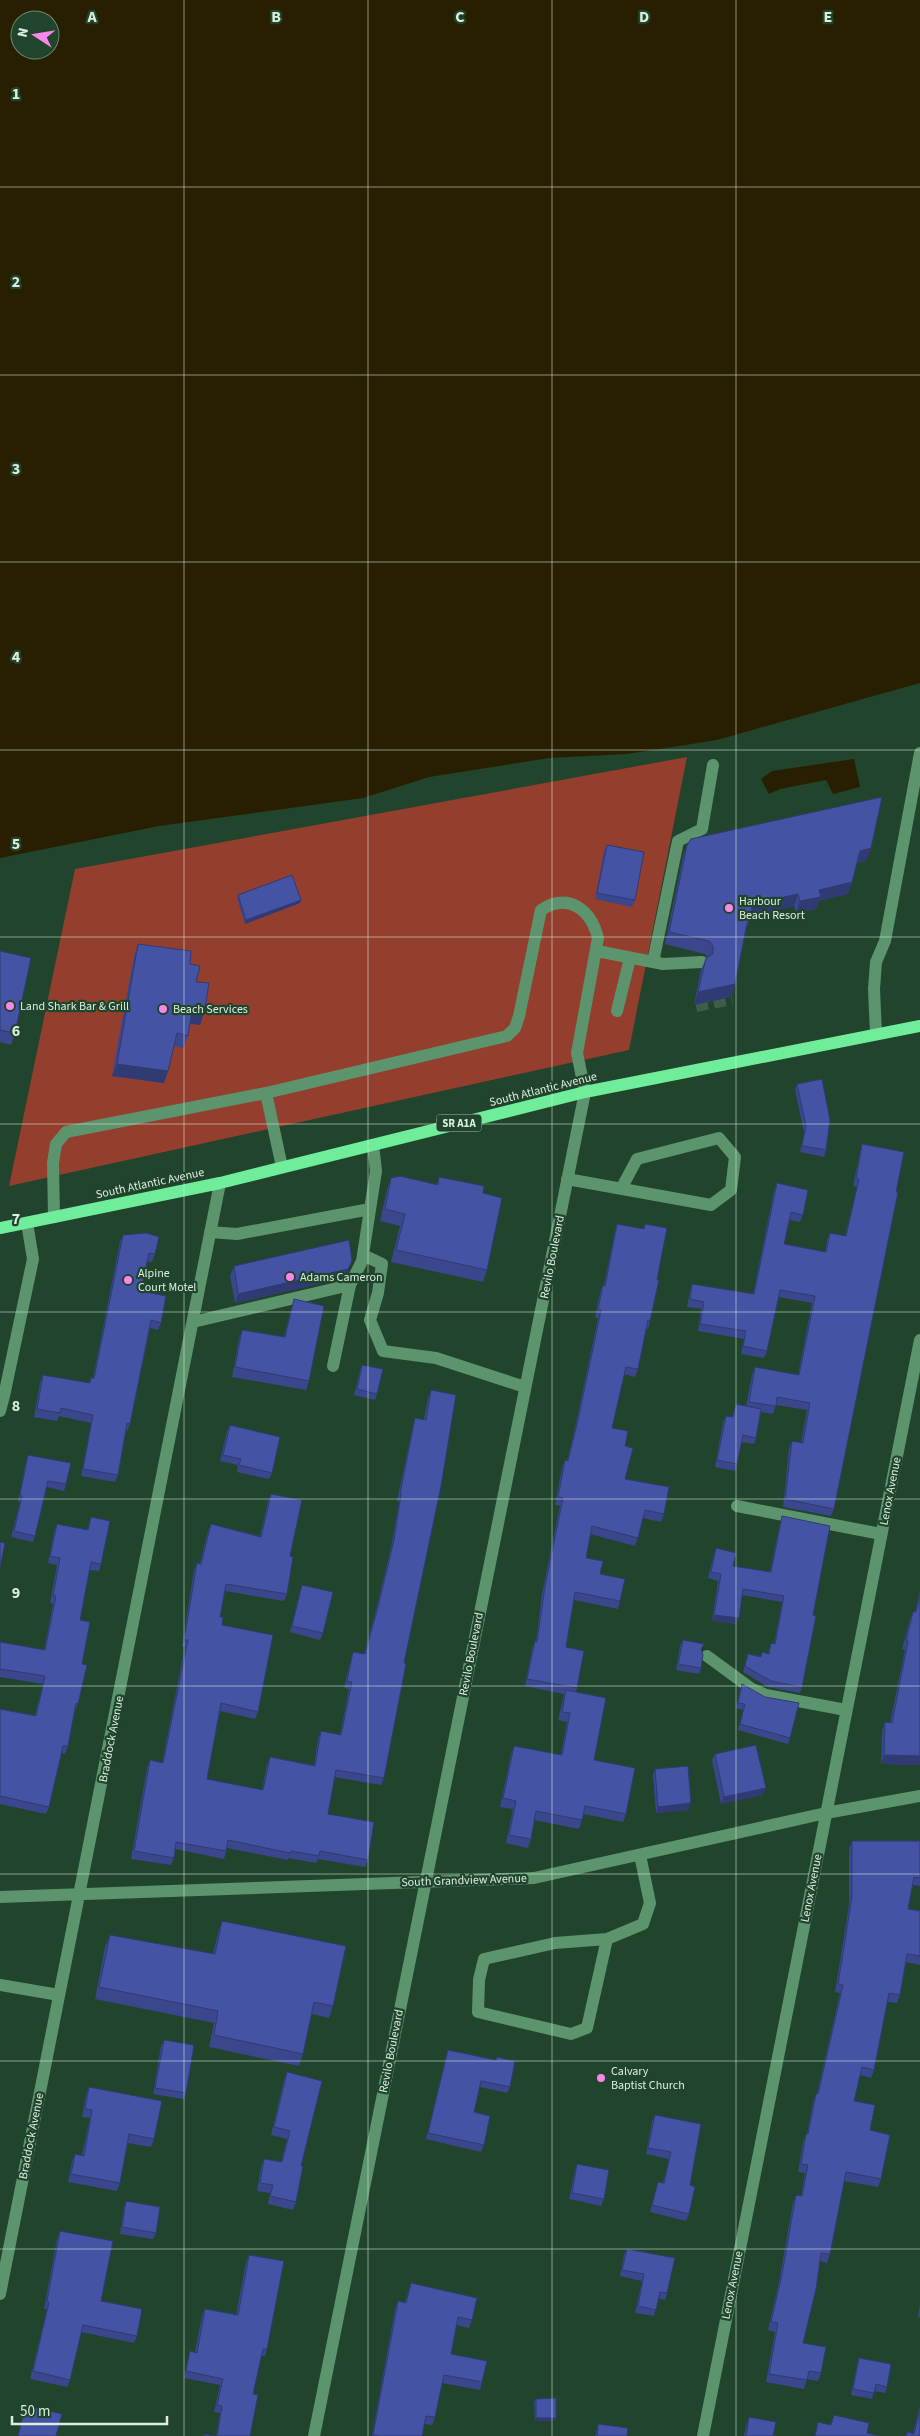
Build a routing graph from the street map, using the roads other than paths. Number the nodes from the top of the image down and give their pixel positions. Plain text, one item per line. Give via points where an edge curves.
1 (920, 753) edge
2 (713, 765) dead end
3 (597, 952) junction
4 (630, 958) junction
5 (653, 962) junction
6 (702, 962) dead end
7 (617, 1011) dead end
8 (920, 1026) edge
9 (876, 1034) junction
10 (585, 1092) junction
11 (266, 1093) junction
12 (373, 1145) junction
13 (282, 1167) junction
14 (567, 1179) junction
15 (220, 1183) junction
16 (621, 1188) junction
17 (370, 1209) junction
18 (54, 1217) junction
19 (27, 1223) junction
20 (0, 1228) edge
21 (210, 1232) junction
22 (363, 1255) junction
23 (350, 1285) junction
24 (193, 1322) junction
25 (920, 1340) edge
26 (333, 1366) dead end
27 (525, 1387) junction
28 (2, 1395) edge
29 (0, 1411) edge
30 (738, 1506) dead end
31 (881, 1534) junction
32 (708, 1656) dead end
33 (846, 1710) junction
34 (920, 1796) edge
35 (826, 1813) junction
36 (640, 1855) junction
37 (424, 1882) junction
38 (81, 1893) junction
39 (0, 1897) edge
40 (607, 1939) junction
41 (0, 1985) edge
42 (59, 1995) junction
43 (0, 2294) edge
44 (314, 2436) edge
45 (703, 2436) edge

1 - 9 street via 885,941 876,962
2 - 5 street via 702,828 678,840
3 - 4 street
3 - 10 street, Revilo Boulevard via 577,1053
3 - 11 street, Revilo Boulevard via 594,922 586,912 573,904 550,904 541,910 519,1016 515,1028 507,1036
4 - 5 street
4 - 7 street
5 - 6 street
8 - 9 main road, South Atlantic Avenue / SR A1A
9 - 10 main road, South Atlantic Avenue / SR A1A
10 - 12 main road, South Atlantic Avenue / SR A1A
10 - 14 street, Revilo Boulevard
11 - 13 street
11 - 18 street via 66,1132 56,1144 53,1163
12 - 13 main road, South Atlantic Avenue / SR A1A
12 - 17 street via 376,1172
13 - 15 main road, South Atlantic Avenue / SR A1A
14 - 16 street
14 - 27 street, Revilo Boulevard
15 - 18 main road, South Atlantic Avenue / SR A1A
15 - 21 street, Braddock Avenue
16 - 16 street via 712,1205 731,1190 735,1157 719,1138 637,1159
17 - 21 street via 237,1234
17 - 22 street
18 - 19 main road, South Atlantic Avenue / SR A1A
19 - 20 main road, South Atlantic Avenue / SR A1A
19 - 28 street via 33,1259
21 - 24 street, Braddock Avenue
22 - 23 street
22 - 27 street via 382,1264 370,1320 382,1351 436,1358
23 - 24 street
23 - 26 street
24 - 38 street, Braddock Avenue
25 - 31 street, Lenox Avenue
27 - 37 street, Revilo Boulevard
28 - 29 street
30 - 31 street
31 - 33 street, Lenox Avenue
32 - 33 street via 752,1689 766,1695
33 - 35 street, Lenox Avenue
34 - 35 street, South Grandview Avenue
35 - 36 street, South Grandview Avenue
35 - 45 street, Lenox Avenue
36 - 37 street, South Grandview Avenue via 534,1878
36 - 40 street via 650,1903 643,1924
37 - 38 street, South Grandview Avenue
37 - 44 street, Revilo Boulevard
38 - 39 street, South Grandview Avenue
38 - 42 street, Braddock Avenue
40 - 40 street via 587,2028 570,2034 478,2012 478,1980 484,1959 555,1943
41 - 42 street
42 - 43 street, Braddock Avenue

